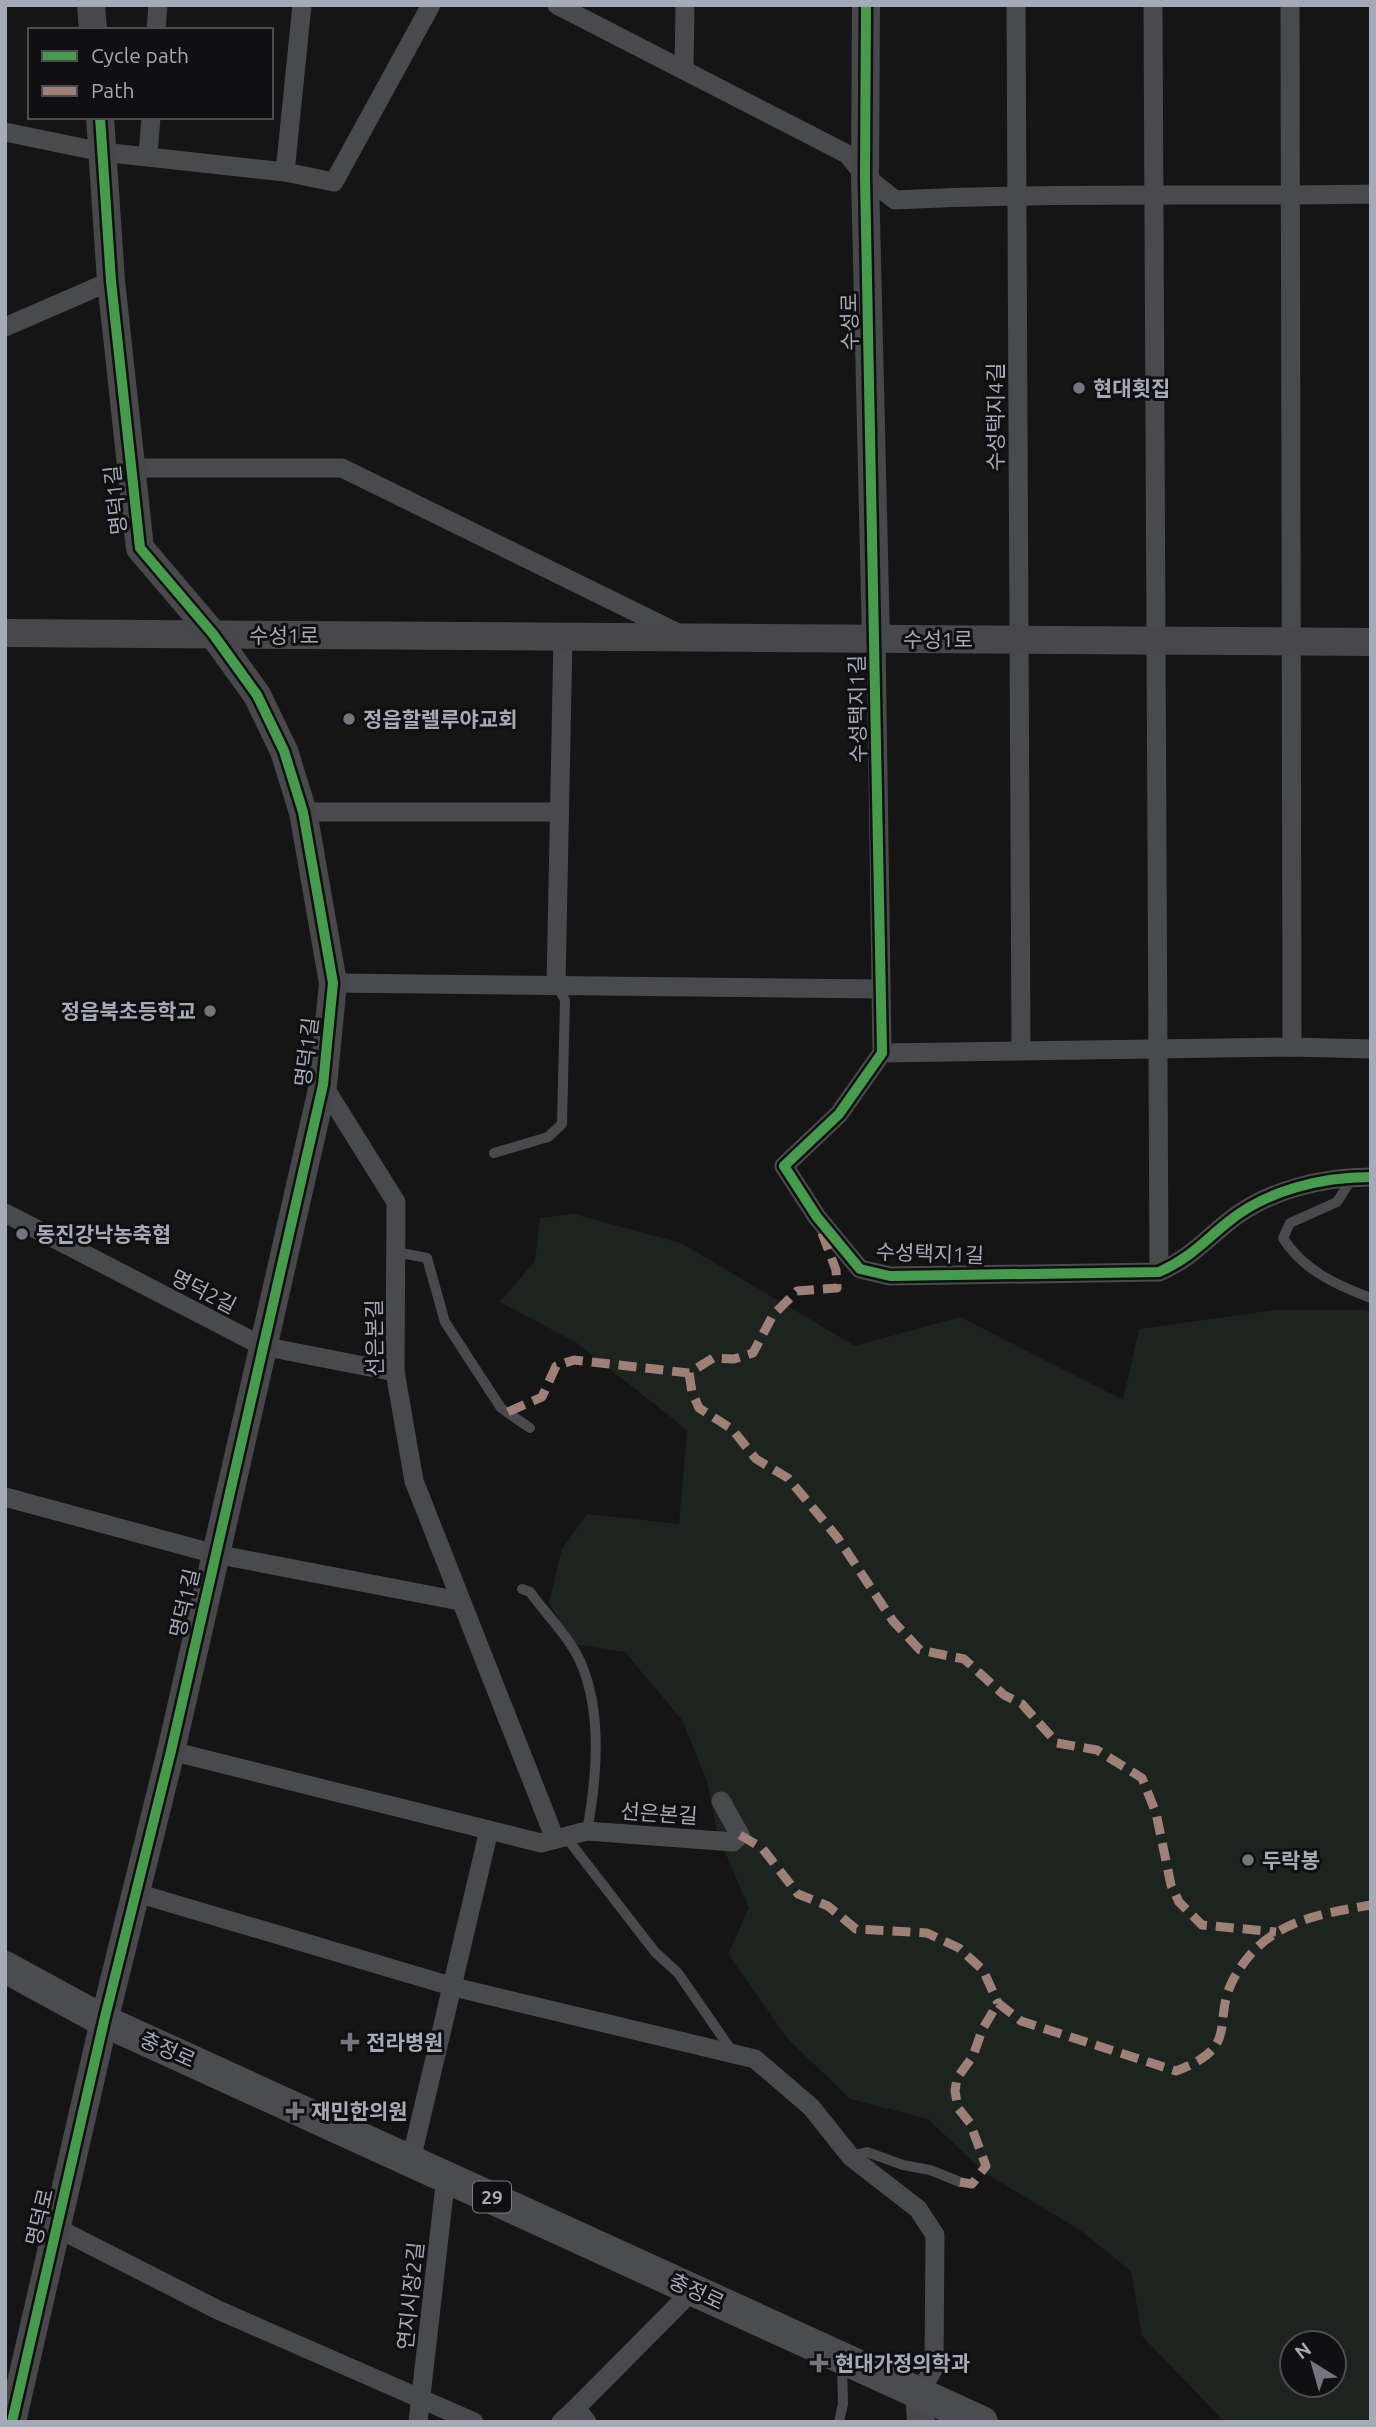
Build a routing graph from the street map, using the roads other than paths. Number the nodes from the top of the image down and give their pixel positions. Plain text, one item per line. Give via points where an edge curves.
1 (91, 5) edge
2 (158, 5) edge
3 (302, 5) edge
4 (430, 5) edge
5 (557, 5) edge
6 (685, 5) edge
7 (866, 5) edge
8 (1016, 5) edge
9 (1153, 5) edge
10 (1290, 5) edge
11 (93, 28) edge
12 (156, 28) edge
13 (684, 70) junction
14 (100, 119) edge
15 (151, 119) edge
16 (5, 132) edge
17 (102, 152) junction
18 (148, 155) junction
19 (285, 172) junction
20 (865, 176) junction
21 (1017, 194) junction
22 (1371, 194) edge
23 (1291, 195) junction
24 (1154, 197) junction
25 (111, 281) junction
26 (5, 327) edge
27 (131, 468) junction
28 (5, 633) edge
29 (213, 634) junction
30 (563, 637) junction
31 (686, 637) junction
32 (876, 639) junction
33 (1019, 640) junction
34 (1156, 640) junction
35 (1291, 641) junction
36 (1371, 642) edge
37 (303, 812) junction
38 (558, 812) junction
39 (332, 983) junction
40 (556, 985) junction
41 (880, 989) junction
42 (1292, 1047) junction
43 (1158, 1049) junction
44 (1371, 1049) edge
45 (1021, 1051) junction
46 (882, 1053) junction
47 (323, 1085) junction
48 (494, 1153) dead end
49 (1362, 1177) edge
50 (5, 1213) edge
51 (396, 1252) junction
52 (1159, 1272) junction
53 (1371, 1298) edge
54 (262, 1346) junction
55 (395, 1372) junction
56 (530, 1428) dead end
57 (5, 1497) edge
58 (215, 1554) junction
59 (522, 1589) dead end
60 (460, 1601) junction
61 (171, 1751) junction
62 (720, 1801) dead end
63 (489, 1830) junction
64 (587, 1830) junction
65 (561, 1838) junction
66 (137, 1893) junction
67 (5, 1966) edge
68 (454, 1987) junction
69 (104, 2021) junction
70 (734, 2054) junction
71 (851, 2157) junction
72 (411, 2160) junction
73 (446, 2176) junction
74 (960, 2182) dead end
75 (57, 2228) junction
76 (694, 2289) junction
77 (842, 2358) junction
78 (422, 2398) junction
79 (920, 2407) edge
80 (582, 2415) edge
81 (12, 2422) edge
82 (418, 2422) edge
83 (474, 2422) edge
84 (561, 2422) edge
85 (839, 2422) edge
86 (982, 2422) edge

1 - 11 street
2 - 12 street
3 - 19 street
4 - 19 street via 334,182
5 - 13 street
6 - 13 street
7 - 20 street, 수성로
8 - 21 street, 수성택지4길
9 - 24 street
10 - 23 street
13 - 20 street via 848,154
14 - 17 street, 명덕1길
15 - 18 street
16 - 17 street
17 - 18 street
17 - 25 street, 명덕1길
18 - 19 street
20 - 21 street via 895,200
20 - 32 street, 수성로
21 - 24 street
21 - 33 street, 수성택지4길
22 - 23 street
23 - 24 street
23 - 35 street
24 - 34 street
25 - 26 street
25 - 27 street, 명덕1길
27 - 29 street, 명덕1길 via 140,548
27 - 31 street via 342,468
28 - 29 street, 수성1로
29 - 30 street, 수성1로
29 - 37 street, 명덕1길 via 257,695 284,751
30 - 31 street, 수성1로
30 - 38 street
31 - 32 street, 수성1로
32 - 33 street, 수성1로
32 - 41 street, 수성택지1길
33 - 34 street, 수성1로
33 - 45 street
34 - 35 street, 수성1로
34 - 43 street
35 - 36 street, 수성1로
35 - 42 street
37 - 38 street
37 - 39 street, 명덕1길
38 - 40 street
39 - 40 street
39 - 47 street, 명덕1길
40 - 41 street
40 - 48 lane via 565,1000 562,1124 548,1137
41 - 46 street, 수성택지1길
42 - 43 street
42 - 44 street
43 - 45 street
43 - 52 street
45 - 46 street
46 - 52 street, 수성택지1길 via 839,1114 784,1166 817,1217 860,1269 890,1276
47 - 51 street, 선은본길 via 396,1202
47 - 54 street, 명덕1길
49 - 52 street, 수성택지1길 via 1281,1191 1230,1220 1185,1260
49 - 53 lane via 1337,1202 1290,1223 1283,1238 1303,1263
50 - 54 street, 명덕2길
51 - 55 street, 선은본길
51 - 56 lane via 427,1258 445,1322 501,1408
54 - 55 street, 명덕2길
54 - 58 street, 명덕1길
55 - 60 street, 선은본길 via 414,1481
57 - 58 street, 명덕1길
58 - 60 street
58 - 61 street, 명덕1길
59 - 64 lane, 선은본길 via 530,1592 580,1661 593,1703 595,1775
60 - 65 street, 선은본길
61 - 63 street
61 - 66 street, 명덕1길
62 - 64 street, 선은본길 via 740,1835 733,1842
63 - 65 street via 541,1843
63 - 68 street
64 - 65 street
65 - 70 lane via 678,1973
66 - 68 street
66 - 69 street, 명덕1길
67 - 69 main road, 충정로 / 29
68 - 70 street
68 - 72 street
69 - 72 main road, 충정로 / 29
69 - 75 street, 명덕로
70 - 71 street via 755,2059 811,2107
71 - 74 lane via 867,2152
71 - 79 street via 918,2209 935,2235 934,2368
72 - 73 main road, 충정로 / 29
73 - 76 main road, 충정로 / 29
73 - 78 street, 연지시장2길
75 - 78 street via 218,2310
75 - 81 street, 명덕로
76 - 77 main road, 충정로 / 29
76 - 80 street
77 - 79 main road, 충정로 / 29
77 - 85 lane
78 - 82 street, 연지시장2길
78 - 83 street
79 - 86 main road, 충정로 / 29
80 - 84 street

